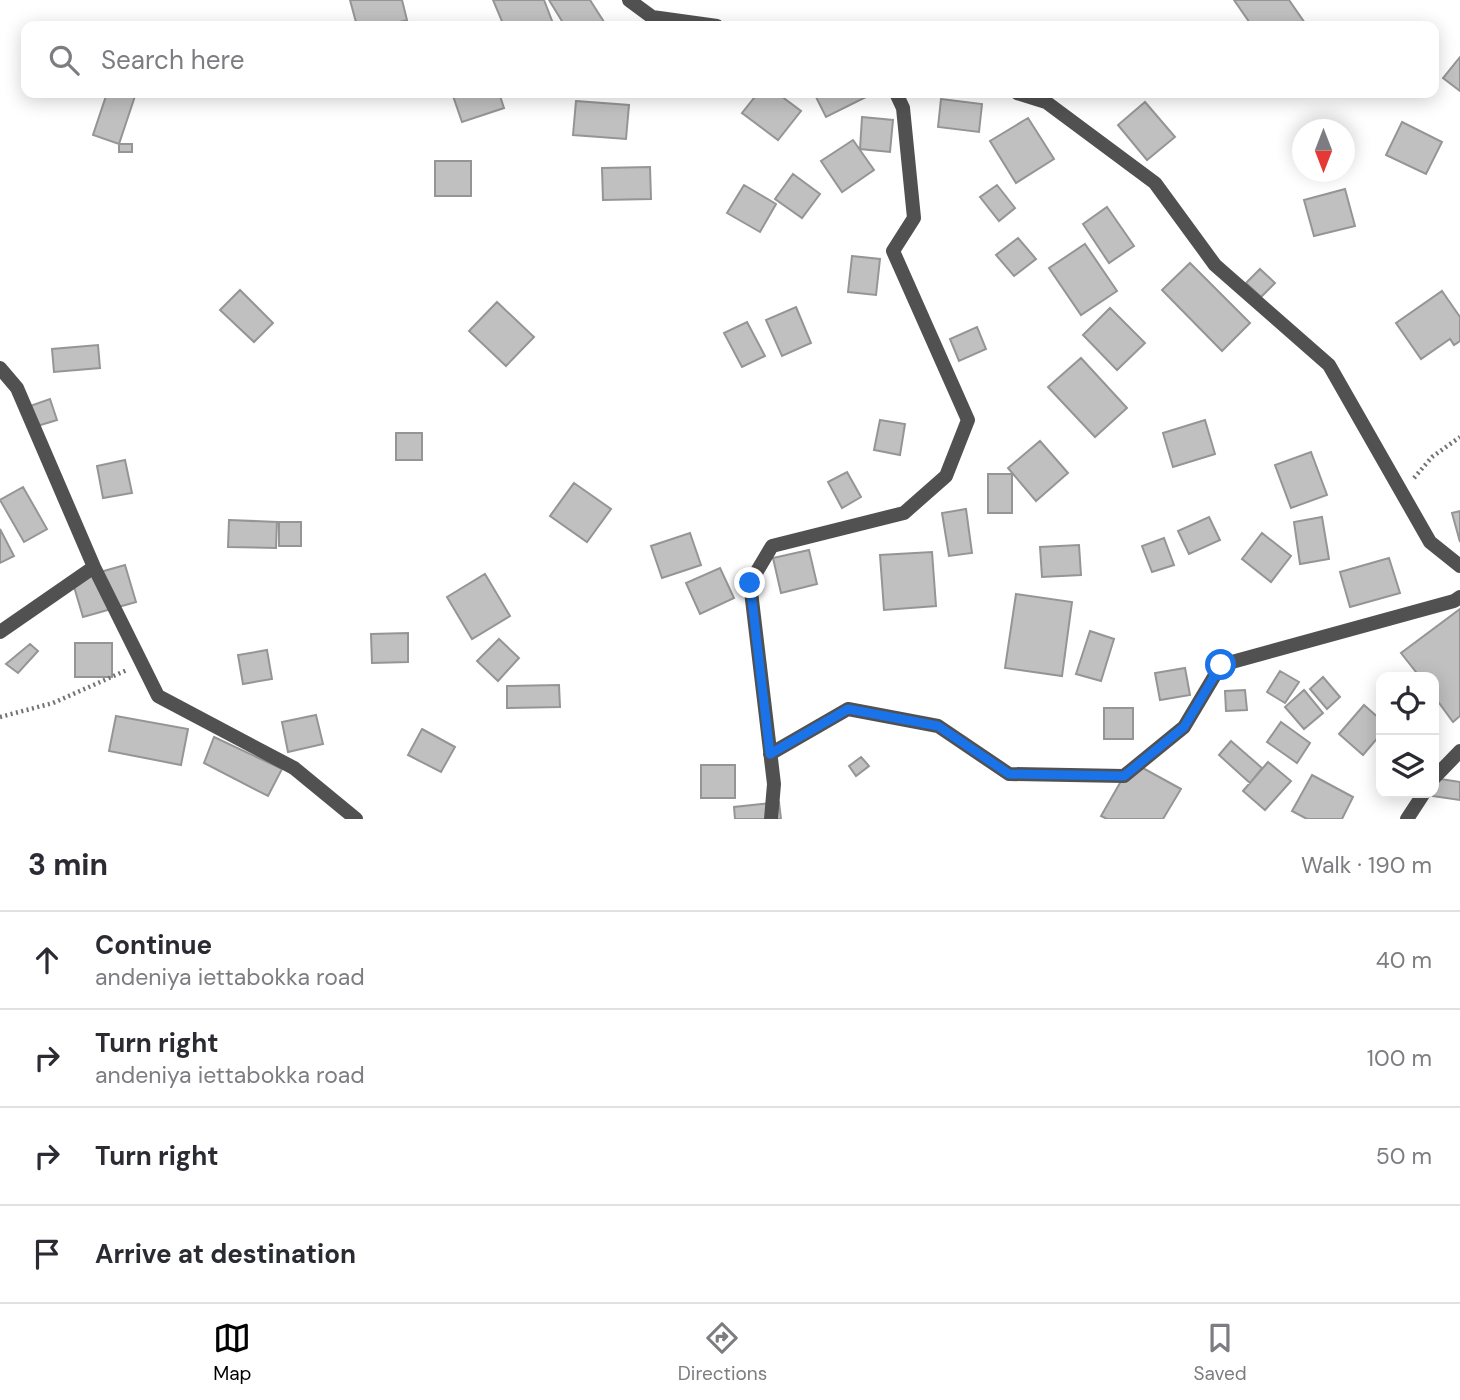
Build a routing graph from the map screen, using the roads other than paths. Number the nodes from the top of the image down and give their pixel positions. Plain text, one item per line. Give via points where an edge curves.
1 (629, 0) edge
2 (681, 21) edge
3 (898, 98) edge
4 (1033, 98) edge
5 (0, 368) edge
6 (1460, 566) edge
7 (94, 567) junction
8 (1460, 597) edge
9 (0, 632) edge
10 (1460, 751) edge
11 (770, 754) junction
12 (1439, 773) edge
13 (1421, 798) edge
14 (356, 819) edge
15 (771, 819) edge
16 (1408, 819) edge

1 - 2 street via 652,17
3 - 11 street via 903,108 914,218 893,251 968,420 946,476 904,513 772,546 766,555 750,583
4 - 6 street via 1046,102 1155,183 1214,265 1329,365 1430,542
5 - 7 street via 17,388
7 - 9 street
7 - 14 street via 158,696 294,768
8 - 11 street via 1221,665 1184,727 1124,776 1009,774 938,726 848,709
10 - 12 street
11 - 15 street via 774,784
13 - 16 street

